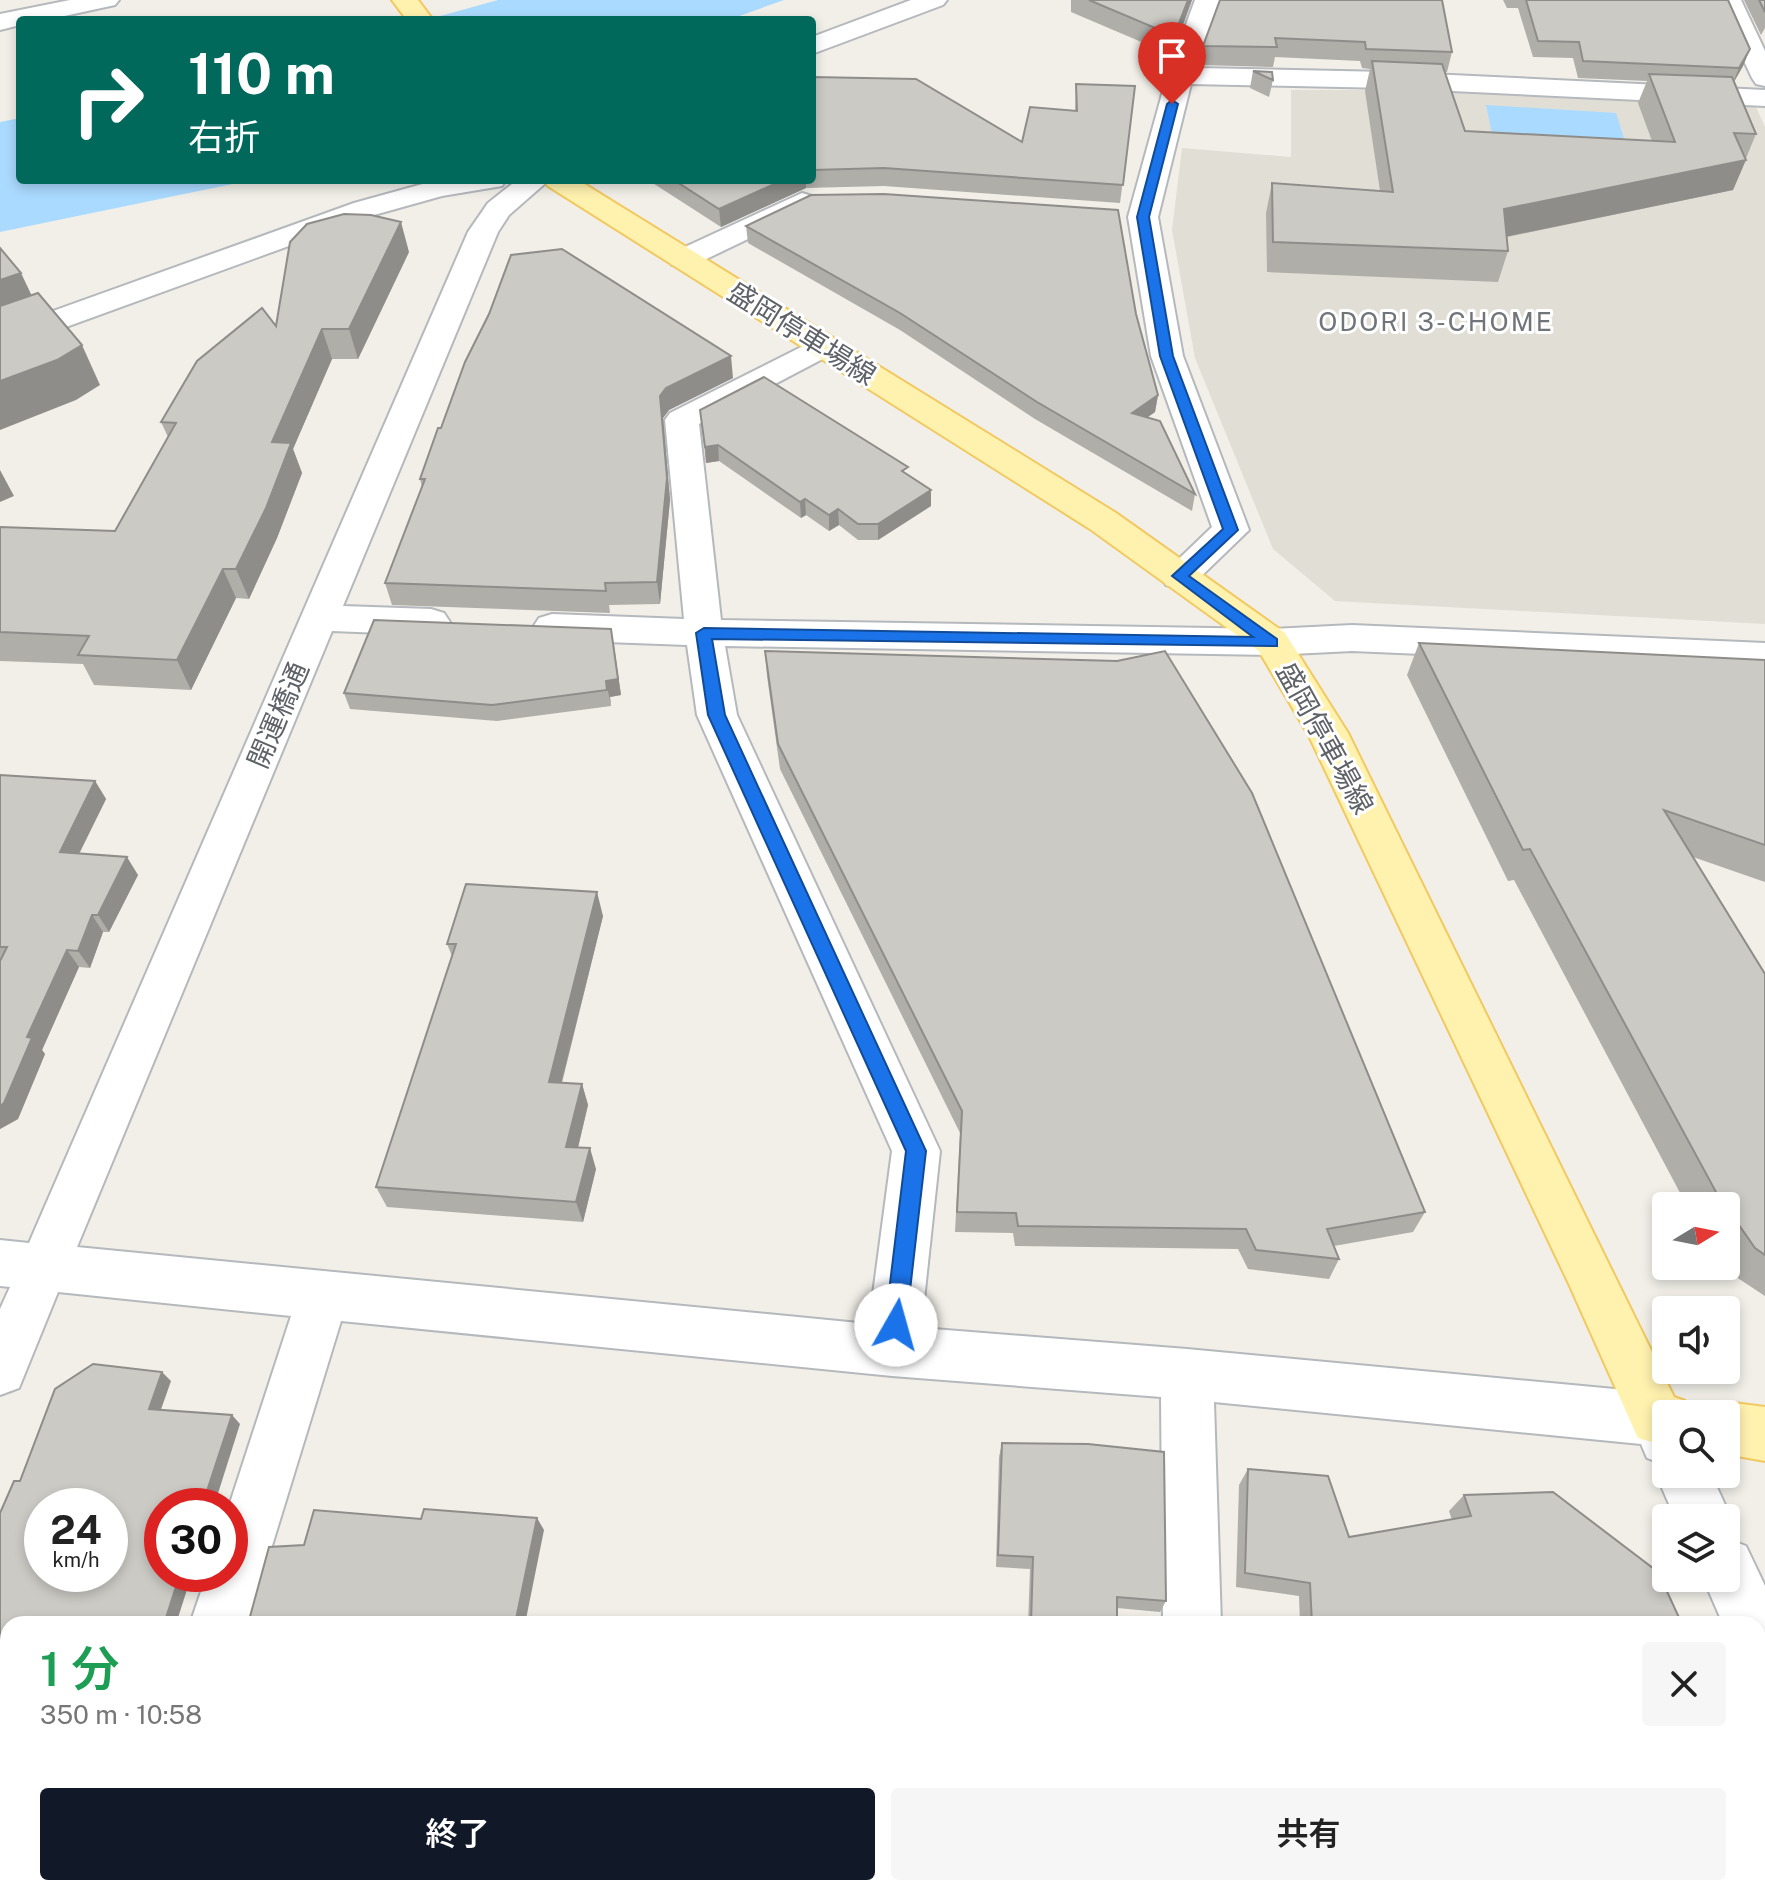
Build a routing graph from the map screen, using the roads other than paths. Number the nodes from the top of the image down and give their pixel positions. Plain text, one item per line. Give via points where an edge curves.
1 (106, 0) edge
2 (934, 0) edge
3 (1208, 0) edge
4 (1728, 0) edge
5 (29, 16) edge
6 (816, 44) edge
7 (1180, 76) junction
8 (1765, 78) edge
9 (1765, 98) edge
10 (466, 184) edge
11 (530, 184) edge
12 (564, 184) edge
13 (837, 199) edge
14 (683, 259) junction
15 (0, 341) edge
16 (823, 346) junction
17 (1179, 576) junction
18 (319, 618) junction
19 (465, 624) edge
20 (513, 626) edge
21 (704, 633) junction
22 (1272, 642) junction
23 (1765, 656) edge
24 (22, 1265) edge
25 (324, 1294) junction
26 (892, 1351) junction
27 (0, 1370) edge
28 (1187, 1374) junction
29 (1652, 1403) edge
30 (1652, 1425) edge
31 (1740, 1430) edge
32 (1765, 1434) edge
33 (1738, 1592) edge
34 (222, 1616) edge
35 (1192, 1616) edge
36 (1749, 1616) edge

1 - 5 street
2 - 6 street
3 - 7 street
4 - 8 street
7 - 9 street
7 - 17 street via 1128,216 1167,356 1231,530
10 - 15 street via 364,209
11 - 18 street, 開運橋通 via 498,209 483,232
12 - 14 main road, 盛岡停車場線
13 - 14 street via 806,200
14 - 16 main road, 盛岡停車場線
16 - 17 main road, 盛岡停車場線 via 1103,521
16 - 21 street via 682,420
17 - 22 main road, 盛岡停車場線
18 - 19 street
18 - 24 street, 開運橋通
20 - 21 street
21 - 22 street
21 - 26 street via 717,715 916,1151
22 - 23 street via 1352,638
22 - 29 main road, 盛岡停車場線 via 1328,733
24 - 25 street
24 - 27 street, 開運橋通
25 - 26 street
25 - 34 street
26 - 28 street
28 - 30 street
28 - 35 street
31 - 32 main road
33 - 36 street

